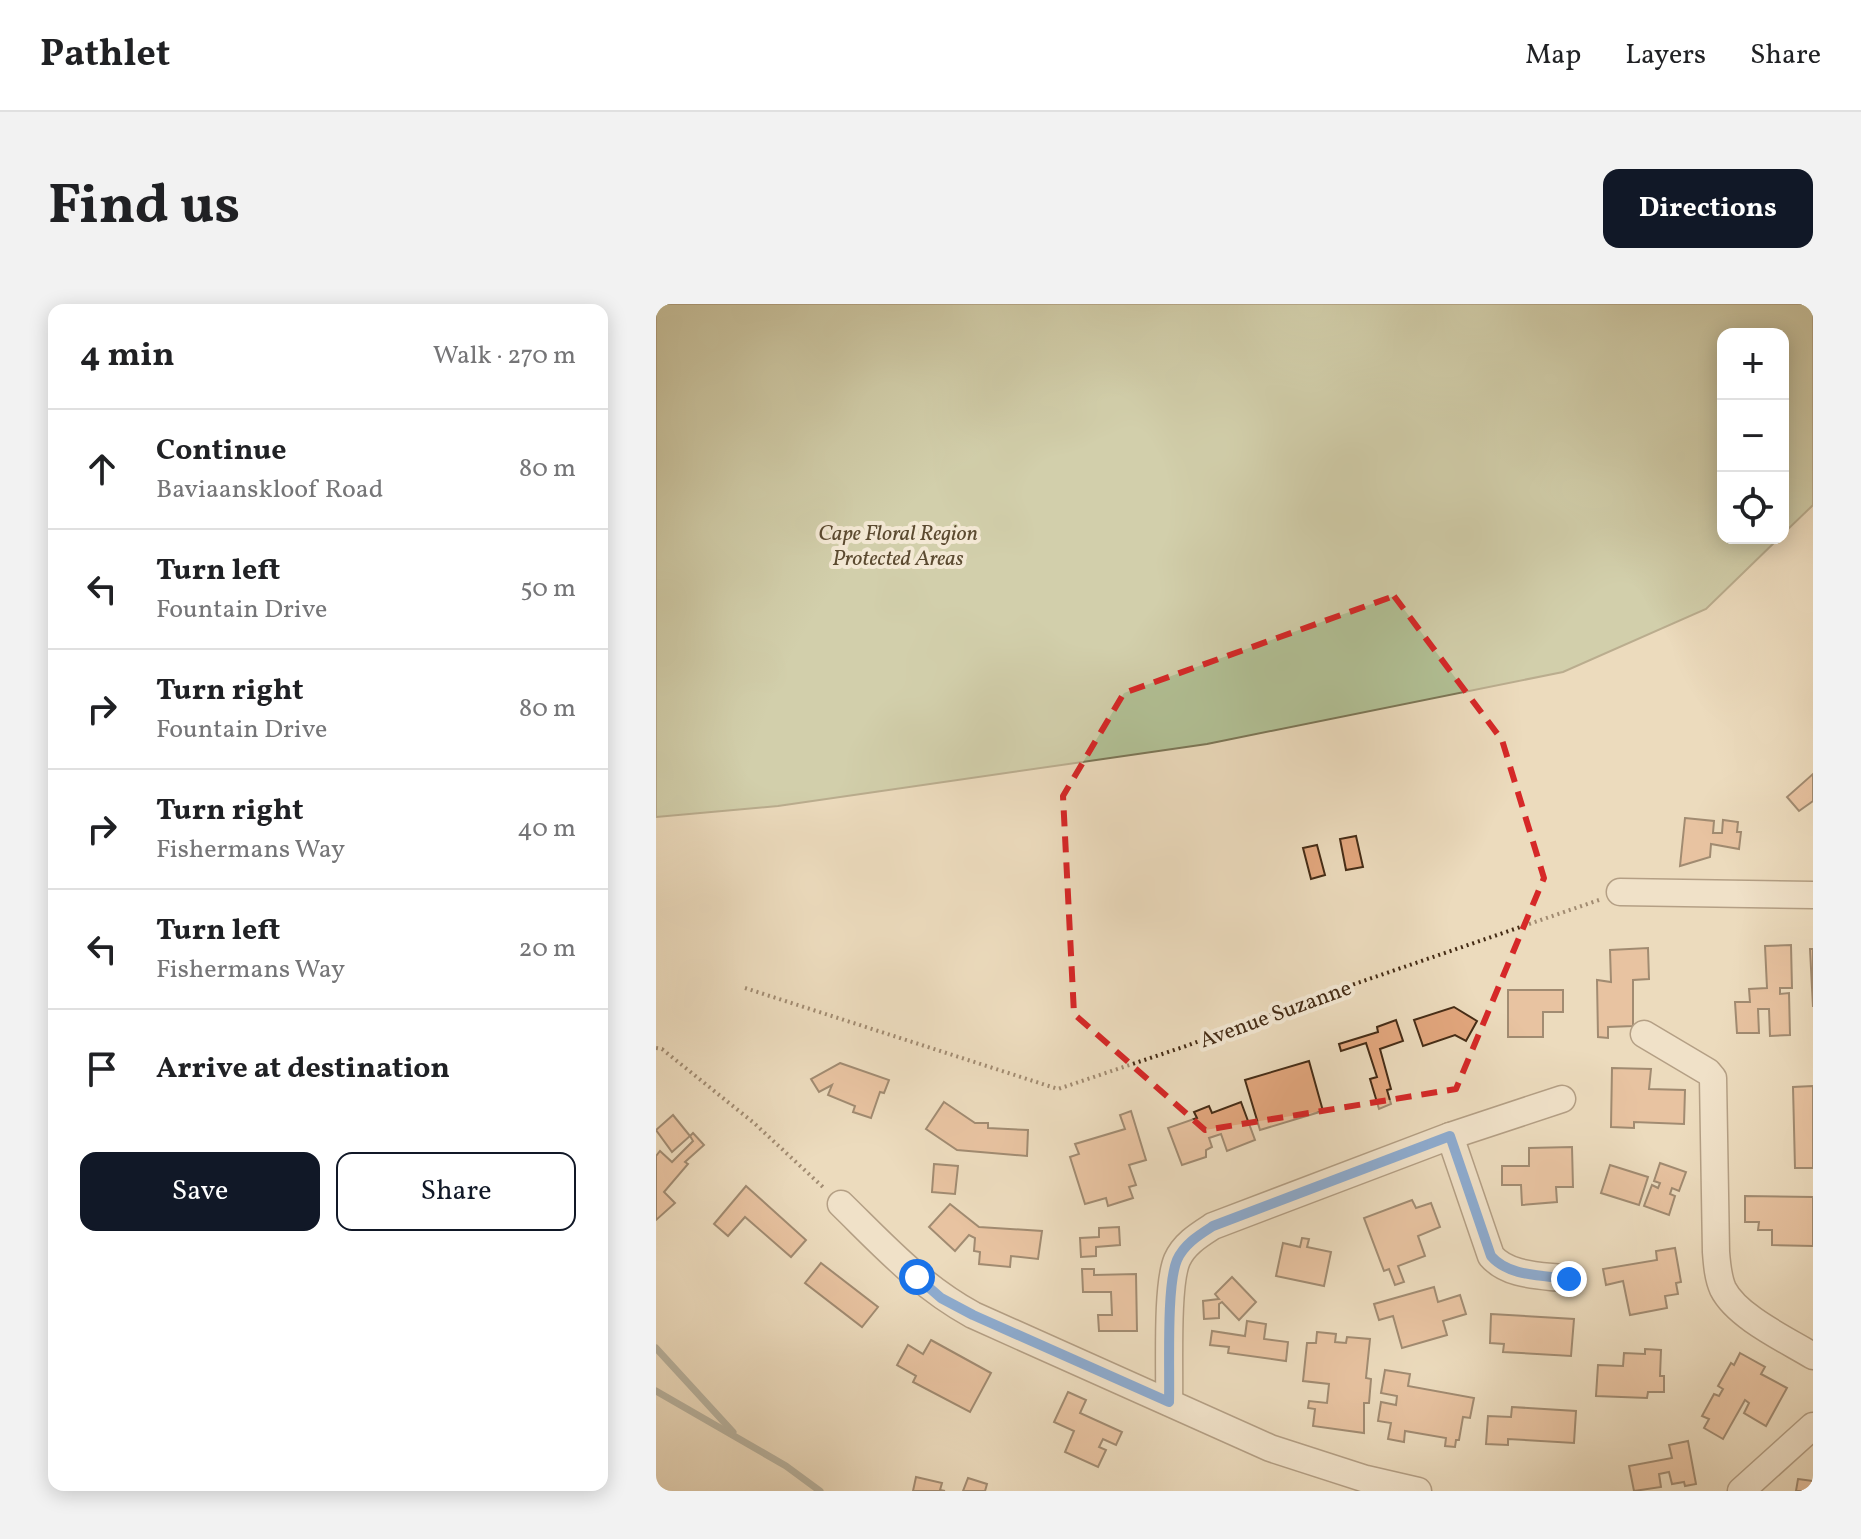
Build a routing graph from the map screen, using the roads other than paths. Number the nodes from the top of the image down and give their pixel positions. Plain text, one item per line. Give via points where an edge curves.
1 (1620, 892) road end
2 (1813, 895) edge
3 (1644, 1034) dead end
4 (1562, 1099) dead end
5 (1450, 1136) junction
6 (841, 1204) road end
7 (1569, 1279) dead end
8 (1813, 1356) edge
9 (1169, 1402) junction
10 (1813, 1426) edge
11 (1418, 1491) edge
12 (1741, 1491) edge

1 - 2 street
3 - 8 street via 1713,1078 1716,1252 1725,1293 1761,1324
4 - 5 street
5 - 7 street via 1491,1256 1513,1271
5 - 9 street via 1193,1238 1177,1259 1172,1284
6 - 9 street via 941,1298
9 - 11 street via 1270,1448
10 - 12 street

